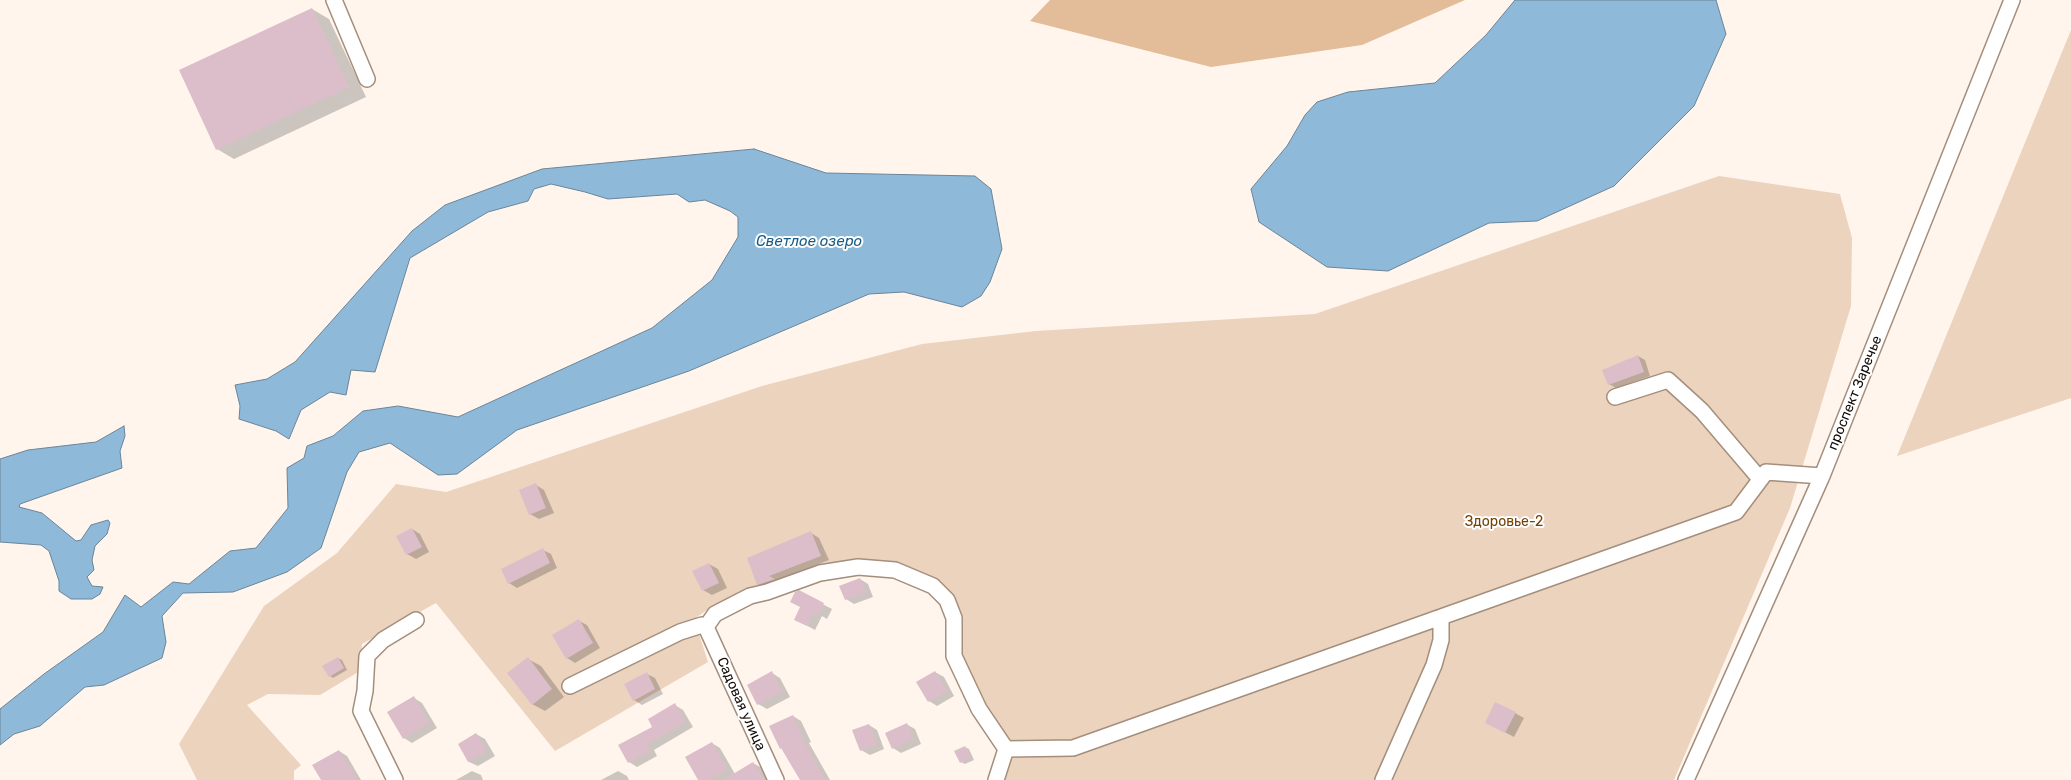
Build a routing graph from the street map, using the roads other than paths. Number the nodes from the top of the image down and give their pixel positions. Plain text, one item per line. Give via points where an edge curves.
1 (334, 0) edge
2 (2012, 0) edge
3 (367, 80) dead end
4 (1615, 397) dead end
5 (1822, 476) junction
6 (1760, 479) junction
7 (1441, 617) junction
8 (416, 620) dead end
9 (706, 627) junction
10 (570, 686) dead end
11 (1006, 749) junction
12 (395, 780) edge
13 (776, 780) edge
14 (996, 780) edge
15 (1382, 780) edge
16 (1686, 780) edge

1 - 3 street
2 - 5 street, проспект Заречье
4 - 6 street via 1668,380 1702,410
5 - 6 street via 1766,472
5 - 16 street, проспект Заречье
6 - 7 street via 1736,512
7 - 11 street via 1073,748
7 - 15 street via 1441,640 1434,665
8 - 12 street via 383,640 367,656 360,711
9 - 10 street via 702,625 680,632
9 - 11 street via 715,614 750,596 820,573 858,567 895,570 933,586 947,600 954,618 954,656 979,709
9 - 13 street, Садовая улица
11 - 14 street

